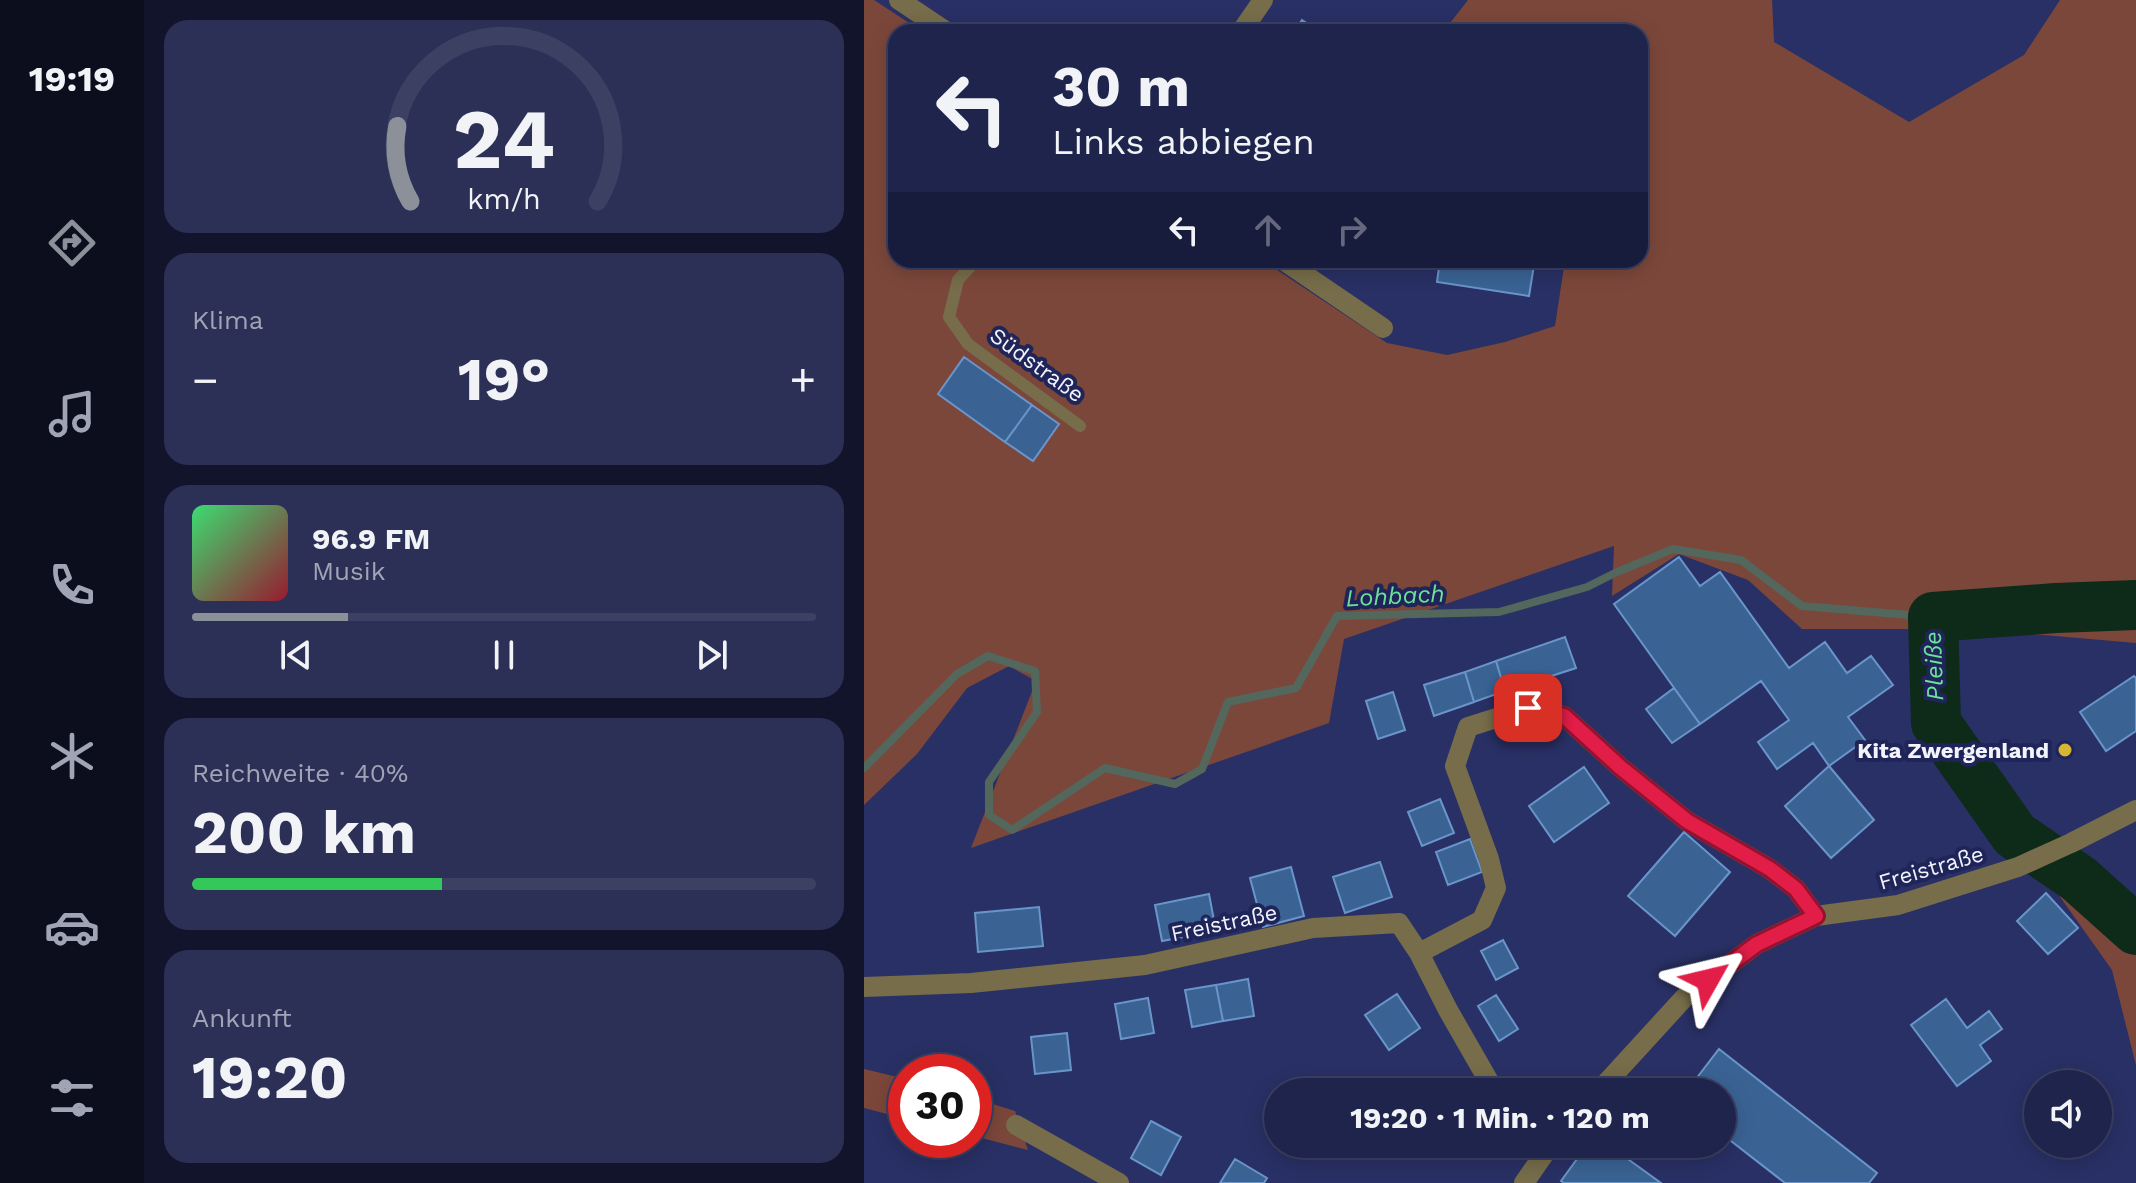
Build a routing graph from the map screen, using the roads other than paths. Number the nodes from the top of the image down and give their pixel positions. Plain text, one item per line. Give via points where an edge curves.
1 (899, 0) edge
2 (1263, 0) edge
3 (935, 24) edge
4 (1246, 24) edge
5 (969, 268) edge
6 (1295, 268) edge
7 (1383, 328) dead end
8 (1080, 426) dead end
9 (2136, 810) edge
10 (1816, 916) junction
11 (1419, 953) junction
12 (864, 987) edge
13 (1487, 1078) edge
14 (1611, 1078) edge
15 (1016, 1125) dead end
16 (1539, 1158) edge
17 (1119, 1183) edge
18 (1524, 1183) edge

1 - 3 street
2 - 4 street
5 - 8 lane, Südstraße via 958,280 949,317 968,344
6 - 7 street
9 - 10 street, Freistraße via 2018,867 1898,905
10 - 11 street via 1796,889 1687,821 1564,716 1528,708 1468,727 1455,766 1496,888 1482,920
10 - 14 street, Freistraße via 1757,944 1684,998
11 - 12 street, Freistraße via 1399,923 1313,928 1145,965 971,983
11 - 13 street, Freistraße
15 - 17 street
16 - 18 street

